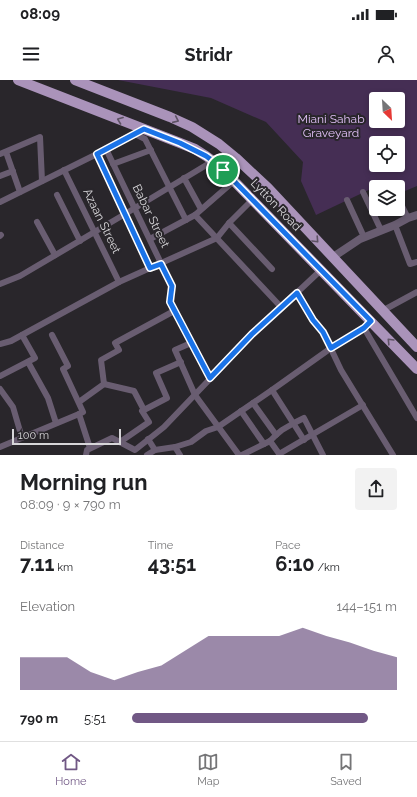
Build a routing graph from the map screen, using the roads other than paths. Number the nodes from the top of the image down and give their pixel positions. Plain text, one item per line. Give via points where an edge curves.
1 (18, 80) edge
2 (75, 80) edge
3 (144, 129) junction
4 (135, 134) junction
5 (106, 149) junction
6 (151, 150) junction
7 (3, 153) edge
8 (97, 154) junction
9 (236, 158) junction
10 (213, 161) junction
11 (114, 164) junction
12 (64, 170) junction
13 (223, 170) junction
14 (13, 172) junction
15 (0, 176) edge
16 (184, 178) junction
17 (42, 181) junction
18 (234, 181) junction
19 (169, 187) junction
20 (20, 192) junction
21 (363, 192) dead end
22 (57, 195) dead end
23 (252, 200) junction
24 (347, 200) dead end
25 (0, 202) edge
26 (135, 208) junction
27 (201, 209) junction
28 (405, 212) edge
29 (125, 214) junction
30 (195, 215) junction
31 (417, 215) edge
32 (408, 218) junction
33 (186, 220) junction
34 (37, 222) dead end
35 (229, 223) junction
36 (395, 225) junction
37 (381, 230) junction
38 (95, 232) junction
39 (364, 237) junction
40 (217, 238) junction
41 (150, 239) junction
42 (80, 241) junction
43 (55, 255) junction
44 (333, 258) junction
45 (417, 262) edge
46 (161, 264) junction
47 (150, 268) junction
48 (272, 269) dead end
49 (321, 270) junction
50 (119, 282) junction
51 (0, 284) edge
52 (417, 292) edge
53 (297, 293) junction
54 (281, 307) junction
55 (382, 310) junction
56 (174, 311) junction
57 (367, 324) junction
58 (22, 335) junction
59 (52, 335) dead end
60 (0, 344) edge
61 (192, 344) junction
62 (417, 347) edge
63 (331, 348) junction
64 (28, 362) junction
65 (181, 362) junction
66 (417, 369) edge
67 (0, 376) edge
68 (210, 378) junction
69 (104, 384) junction
70 (0, 389) edge
71 (272, 390) junction
72 (195, 394) junction
73 (79, 402) junction
74 (253, 403) junction
75 (363, 405) junction
76 (144, 410) junction
77 (241, 412) junction
78 (79, 414) junction
79 (417, 418) edge
80 (56, 423) junction
81 (294, 423) junction
82 (218, 427) junction
83 (313, 434) junction
84 (276, 435) junction
85 (22, 438) junction
86 (148, 439) junction
87 (304, 440) junction
88 (120, 442) junction
89 (267, 443) junction
90 (0, 447) edge
91 (175, 447) junction
92 (90, 448) junction
93 (155, 450) junction
94 (280, 454) edge
95 (86, 455) edge
96 (147, 455) edge
97 (180, 455) edge
98 (240, 455) edge
99 (323, 455) edge
100 (393, 455) edge

3 -> 1 main road, Lytton Road
2 -> 9 main road, Lytton Road via 192,127
3 - 4 street
3 - 10 main road, Lytton Road via 195,149
4 - 5 street
4 - 6 street via 145,139
5 - 8 street
5 - 11 street, Babar Street
6 - 11 street
6 - 19 street
7 - 14 street
7 - 17 street via 40,137
8 - 12 street
8 - 29 street
9 - 13 main road
9 -> 44 main road, Lytton Road via 268,188
10 - 13 main road, Lytton Road
10 - 16 street
11 - 26 street, Babar Street
12 - 17 street
12 - 38 street, Azaan Street
13 - 18 main road, Lytton Road
14 - 15 street
14 - 20 street
16 - 19 street
16 - 27 street
17 - 20 street
18 - 23 main road, Lytton Road
18 - 27 street
19 - 26 street
19 - 33 street
20 - 25 street
21 - 37 street
22 - 42 street
23 - 35 street
23 - 49 main road, Lytton Road
24 - 39 street
26 - 29 street
26 - 41 street, Babar Street
27 - 30 street
28 - 32 street
29 - 38 street
29 - 47 street
30 - 33 street
30 - 40 street
31 - 32 street
32 - 36 street
33 - 41 street
34 - 43 street
35 - 40 street
35 - 48 street
36 - 37 street
36 - 45 street via 410,264
37 - 39 street
38 - 42 street
38 - 50 street, Azaan Street
39 - 44 street
40 - 46 street
40 - 54 street
41 - 46 street, Babar Street
42 - 43 street
43 - 51 street via 20,276
44 - 55 main road, Lytton Road
46 - 47 street
46 - 56 street, Babar Street via 172,286 170,302
47 - 50 street
49 - 53 street
49 - 57 main road, Lytton Road
50 - 58 street
52 - 55 street
53 - 54 street
53 - 63 street
54 - 68 street
55 - 62 main road, Lytton Road
56 - 61 street, Babar Street
56 - 69 street via 115,343 118,350 101,360
57 - 63 street
66 -> 57 main road, Lytton Road
57 - 79 street
58 - 60 street
58 - 64 street via 35,358
59 - 73 street via 68,366 63,369
61 - 65 street via 175,350
61 - 68 street, Babar Street
63 - 71 street
63 - 75 street via 341,370
64 - 67 street
64 - 80 street via 48,398
65 - 72 street
65 - 76 street via 156,373 167,398
68 - 72 street
69 - 73 street
69 - 76 street via 134,391
70 - 85 street via 12,408
71 - 74 street
71 - 81 street
72 - 82 street
72 - 86 street via 164,427
73 - 78 street via 83,412
74 - 77 street
74 - 84 street
75 - 83 street
75 - 100 street
76 - 88 street via 142,411 149,422
77 - 82 street
77 - 89 street
78 - 80 street
78 - 92 street
80 - 85 street
81 - 83 street via 304,418
81 - 84 street
81 - 87 street
82 - 91 street via 206,431 191,442
82 - 98 street
83 - 87 street
83 - 99 street
84 - 89 street
85 - 90 street
86 - 88 street via 135,450
86 - 93 street
87 - 94 street
88 - 92 street via 112,438
89 - 94 street
89 - 98 street
91 - 93 street
91 - 97 street
92 - 95 street
93 - 96 street

